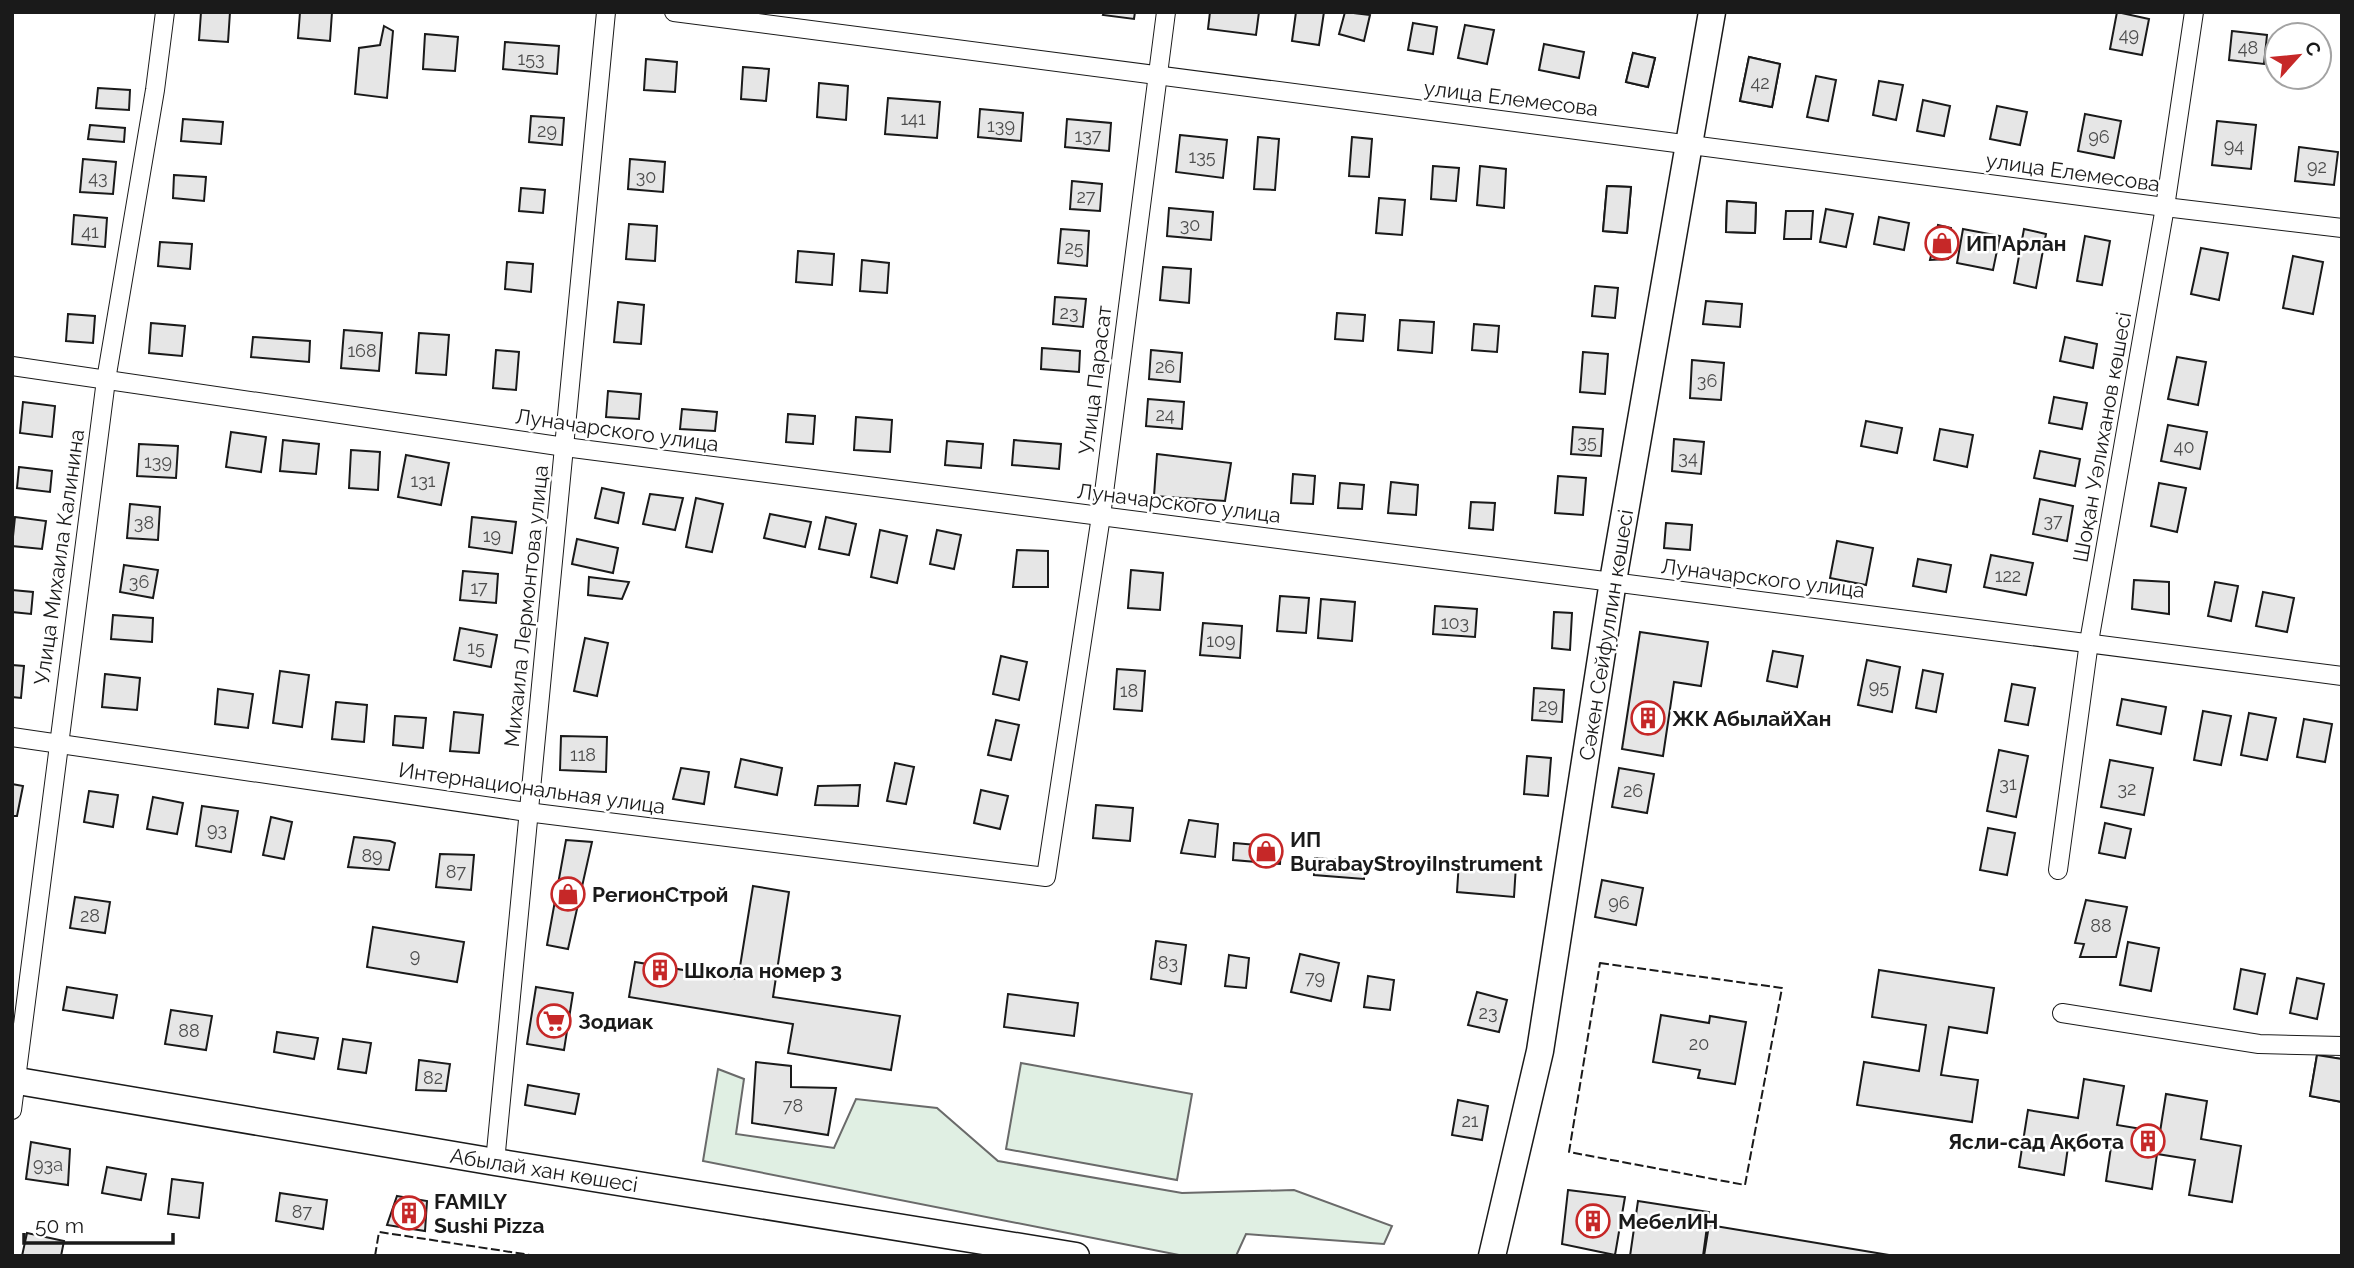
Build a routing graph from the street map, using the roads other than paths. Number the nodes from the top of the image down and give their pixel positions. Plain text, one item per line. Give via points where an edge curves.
1 (165, 12) edge
2 (606, 12) edge
3 (674, 12) edge
4 (1166, 12) edge
5 (1712, 12) edge
6 (2194, 12) edge
7 (1157, 76) junction
8 (1690, 144) junction
9 (2165, 208) junction
10 (2342, 228) edge
11 (12, 366) edge
12 (106, 380) junction
13 (565, 447) junction
14 (1101, 516) junction
15 (1613, 582) junction
16 (2089, 642) junction
17 (2342, 676) edge
18 (12, 737) edge
19 (58, 743) junction
20 (527, 812) junction
21 (2058, 870) dead end
22 (1046, 877) joint
23 (2062, 1013) dead end
24 (2342, 1046) edge
25 (15, 1080) edge
26 (12, 1110) edge
27 (495, 1163) junction
28 (1076, 1256) edge
29 (1492, 1256) edge

1 - 12 street, Улица Михаила Калинина
2 - 13 street, Михаила Лермонтова улица
3 - 7 street, улица Елемесова
4 - 7 street, Улица Парасат
5 - 8 street, Сәкен Сейфуллин көшесі
6 - 9 street, Шоқан Уәлиханов көшесі
7 - 8 street, улица Елемесова
7 - 14 street, Улица Парасат
8 - 9 street, улица Елемесова
8 - 15 street, Сәкен Сейфуллин көшесі
9 - 10 street, улица Елемесова
9 - 16 street, Шоқан Уәлиханов көшесі
11 - 12 street, Луначарского улица
12 - 13 street, Луначарского улица
12 - 19 street, Улица Михаила Калинина
13 - 14 street, Луначарского улица
13 - 20 street, Михаила Лермонтова улица
14 - 15 street, Луначарского улица
14 - 22 street, Улица Парасат
15 - 16 street, Луначарского улица
15 - 29 street, Сәкен Сейфуллин көшесі via 1540,1051
16 - 17 street, Луначарского улица
16 - 21 street, Шоқан Уәлиханов көшесі
18 - 19 street, Интернациональная улица
19 - 20 street, Интернациональная улица
19 - 25 street, Улица Михаила Калинина
20 - 22 street, Интернациональная улица
20 - 27 street, Михаила Лермонтова улица
23 - 24 street via 2259,1044
25 - 26 street, Улица Михаила Калинина
25 - 27 street, Абылай хан көшесі
27 - 28 street, Абылай хан көшесі

